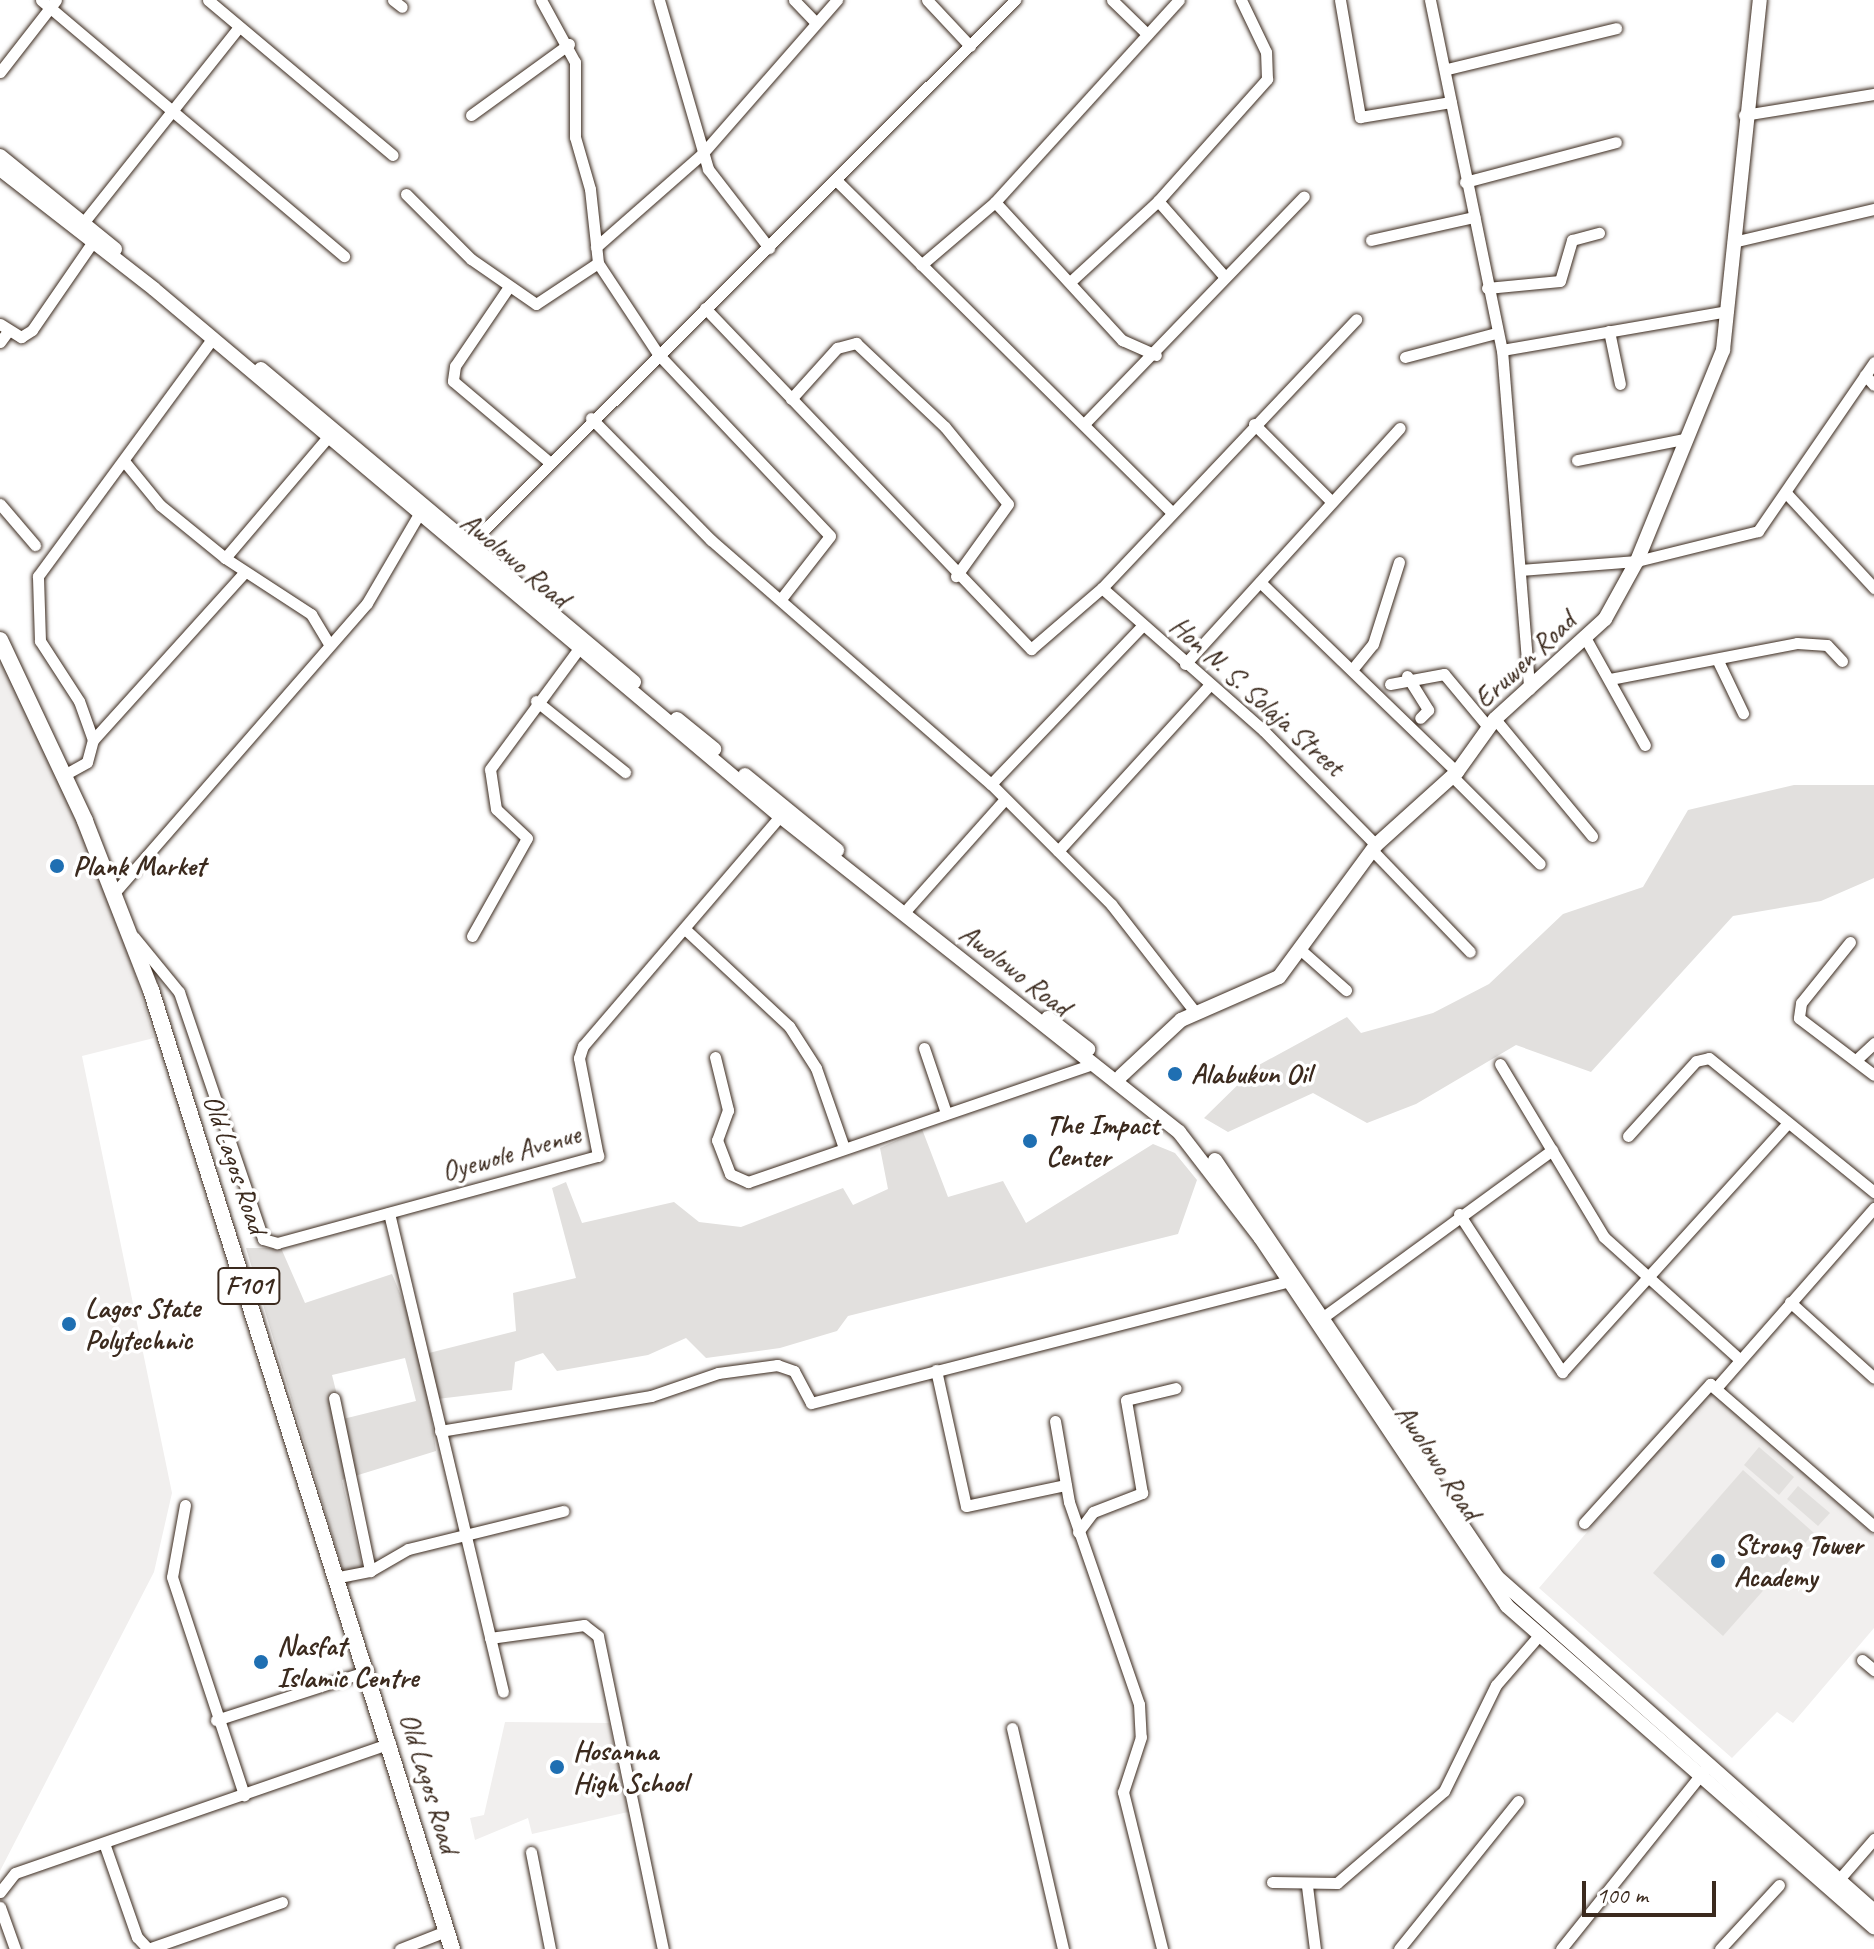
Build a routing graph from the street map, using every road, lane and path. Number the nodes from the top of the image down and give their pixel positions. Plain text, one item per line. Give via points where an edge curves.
1 (208, 0) edge
2 (541, 0) edge
3 (659, 0) edge
4 (794, 0) edge
5 (837, 0) edge
6 (927, 0) edge
7 (1015, 0) edge
8 (1112, 0) edge
9 (1179, 0) edge
10 (1241, 0) edge
11 (1340, 0) edge
12 (1430, 0) edge
13 (1760, 0) edge
14 (49, 3) edge
15 (814, 21) junction
16 (238, 28) junction
17 (1616, 28) dead end
18 (1147, 34) junction
19 (569, 44) junction
20 (970, 46) junction
21 (1447, 69) junction
22 (0, 72) edge
23 (1874, 94) edge
24 (1451, 102) junction
25 (173, 111) junction
26 (471, 115) dead end
27 (1743, 115) junction
28 (1616, 142) dead end
29 (702, 154) junction
30 (393, 155) dead end
31 (0, 156) edge
32 (0, 169) edge
33 (838, 182) junction
34 (1465, 182) junction
35 (406, 194) dead end
36 (1304, 196) dead end
37 (1158, 201) junction
38 (995, 202) junction
39 (1874, 209) edge
40 (1474, 217) junction
41 (83, 223) junction
42 (1599, 233) dead end
43 (1371, 240) dead end
44 (1733, 242) junction
45 (92, 243) junction
46 (596, 247) junction
47 (769, 248) junction
48 (344, 256) dead end
49 (598, 263) junction
50 (921, 265) junction
51 (1224, 276) junction
52 (1070, 282) junction
53 (508, 288) junction
54 (1487, 288) junction
55 (705, 308) junction
56 (1728, 311) junction
57 (1356, 319) dead end
58 (4, 328) edge
59 (1609, 331) junction
60 (1496, 333) junction
61 (212, 339) junction
62 (0, 342) edge
63 (1129, 346) junction
64 (1502, 350) junction
65 (658, 354) junction
66 (1156, 355) junction
67 (1405, 357) dead end
68 (1874, 362) edge
69 (1139, 371) junction
70 (1865, 375) junction
71 (1620, 384) dead end
72 (1874, 385) edge
73 (791, 399) junction
74 (591, 418) junction
75 (1085, 423) junction
76 (1254, 424) junction
77 (1400, 428) dead end
78 (327, 438) junction
79 (1684, 439) junction
80 (1577, 460) dead end
81 (124, 461) junction
82 (548, 461) junction
83 (1788, 495) junction
84 (1332, 502) junction
85 (0, 504) edge
86 (1170, 511) junction
87 (419, 514) junction
88 (35, 545) dead end
89 (467, 546) junction
90 (225, 558) junction
91 (1637, 561) junction
92 (1399, 562) dead end
93 (1520, 570) junction
94 (244, 573) junction
95 (956, 576) junction
96 (1260, 582) junction
97 (1102, 588) junction
98 (1874, 588) edge
99 (781, 599) junction
100 (1143, 625) junction
101 (0, 640) edge
102 (1587, 641) junction
103 (329, 644) junction
104 (580, 647) junction
105 (1718, 661) junction
106 (1842, 661) dead end
107 (1185, 664) junction
108 (1355, 666) junction
109 (1407, 676) junction
110 (1610, 679) junction
111 (1390, 684) dead end
112 (1208, 687) junction
113 (1529, 689) junction
114 (536, 701) junction
115 (1743, 713) dead end
116 (1420, 718) dead end
117 (1492, 723) junction
118 (93, 740) junction
119 (1645, 745) dead end
120 (625, 772) dead end
121 (1454, 774) junction
122 (64, 775) junction
123 (991, 784) junction
124 (1005, 799) junction
125 (780, 816) junction
126 (1592, 836) dead end
127 (1374, 848) junction
128 (1058, 851) junction
129 (1540, 864) dead end
130 (115, 892) junction
131 (908, 908) junction
132 (686, 930) junction
133 (130, 932) junction
134 (472, 936) dead end
135 (1850, 942) dead end
136 (1302, 951) junction
137 (1470, 952) dead end
138 (1346, 990) dead end
139 (1195, 1012) junction
140 (1874, 1043) edge
141 (924, 1048) dead end
142 (715, 1057) dead end
143 (1856, 1060) junction
144 (1092, 1064) junction
145 (1500, 1064) dead end
146 (1874, 1075) edge
147 (1121, 1076) junction
148 (946, 1113) junction
149 (1787, 1124) junction
150 (1182, 1129) junction
151 (1628, 1136) dead end
152 (1193, 1141) junction
153 (843, 1145) junction
154 (1552, 1150) junction
155 (1874, 1192) edge
156 (1874, 1208) edge
157 (389, 1213) junction
158 (1459, 1214) junction
159 (1864, 1219) junction
160 (1874, 1228) edge
161 (1290, 1281) junction
162 (1649, 1284) junction
163 (1790, 1302) junction
164 (1326, 1315) junction
165 (1739, 1359) junction
166 (936, 1370) junction
167 (1874, 1378) edge
168 (1176, 1388) dead end
169 (1716, 1388) junction
170 (334, 1398) dead end
171 (1055, 1421) dead end
172 (440, 1431) junction
173 (1066, 1485) junction
174 (185, 1505) dead end
175 (563, 1511) dead end
176 (1584, 1523) dead end
177 (1874, 1526) edge
178 (1078, 1532) junction
179 (463, 1537) junction
180 (370, 1571) junction
181 (339, 1577) junction
182 (1540, 1634) junction
183 (490, 1638) junction
184 (1862, 1660) dead end
185 (1874, 1670) edge
186 (368, 1671) junction
187 (503, 1692) dead end
188 (216, 1720) junction
189 (1012, 1728) dead end
190 (390, 1743) junction
191 (1706, 1768) junction
192 (244, 1795) junction
193 (1518, 1801) dead end
194 (1874, 1839) edge
195 (104, 1843) junction
196 (531, 1852) dead end
197 (1272, 1882) dead end
198 (1835, 1884) junction
199 (1779, 1885) dead end
200 (1307, 1886) junction
201 (0, 1892) edge
202 (282, 1902) dead end
203 (0, 1907) edge
204 (1874, 1911) edge
205 (1874, 1927) edge
206 (446, 1931) junction
207 (15, 1949) edge
208 (400, 1949) edge
209 (452, 1949) edge
210 (550, 1949) edge
211 (663, 1949) edge
212 (1063, 1949) edge
213 (1162, 1949) edge
214 (1315, 1949) edge
215 (1399, 1949) edge
216 (1561, 1949) edge
217 (1720, 1949) edge

1 - 16 street
2 - 19 street
3 - 29 street
4 - 15 street
5 - 15 street
6 - 20 street
7 - 20 street
8 - 18 street
9 - 18 street
10 - 37 street via 1266,52 1267,79
11 - 24 street via 1360,117
12 - 21 street
13 - 27 main road, Eruwen Road
14 - 22 street
14 - 25 street
15 - 29 street
16 - 25 street
16 - 30 street
17 - 21 street
18 - 38 street
19 - 26 street
19 - 46 street via 579,95 575,137
20 - 33 street
21 - 24 street
23 - 27 street
24 - 34 street
25 - 41 street
25 - 48 street
27 - 44 main road, Eruwen Road
28 - 34 street
29 - 46 street
29 - 47 street via 715,184
31 - 41 main road, Awolowo Road
32 - 45 main road, Awolowo Road
33 - 47 street
33 - 50 street
34 - 40 street
35 - 53 street
36 - 51 street
37 - 51 street
37 - 52 street
38 - 50 street
38 - 52 street
39 - 44 street
40 - 43 street
40 - 54 street
41 - 89 main road, Awolowo Road
42 - 54 street via 1572,240 1560,281
44 - 56 main road, Eruwen Road
45 - 58 street via 32,330 21,337
45 - 61 main road, Awolowo Road
46 - 49 street
47 - 55 street
49 - 53 street via 536,304
49 - 65 street
50 - 75 street
51 - 66 street
52 - 63 street
53 - 82 street via 455,366 453,381
54 - 60 street
55 - 65 street
55 - 73 street
56 - 59 street
56 - 79 main road, Eruwen Road via 1723,350
57 - 76 street
58 - 62 street
59 - 64 street
59 - 71 street
60 - 64 street
60 - 67 street
61 - 78 main road, Awolowo Road
61 - 81 street
63 - 66 street
63 - 69 street
64 - 93 street
65 - 74 street
65 - 99 street via 830,536
66 - 69 street
68 - 70 street
69 - 75 street
70 - 72 street
70 - 83 street
73 - 95 street
73 - 95 street via 837,348 856,343 945,427 1008,504
74 - 82 street
74 - 99 street via 661,494
75 - 86 street
76 - 84 street
76 - 86 street
77 - 84 street
78 - 87 main road, Awolowo Road
78 - 90 street
79 - 80 street
79 - 91 main road, Eruwen Road
81 - 90 street via 160,505
81 - 118 street via 47,555 38,576 40,641 79,701
82 - 89 street
83 - 91 street via 1758,531
83 - 98 street
84 - 96 street
85 - 88 street
86 - 97 street
87 - 89 main road, Awolowo Road
87 - 103 street via 367,603
89 - 104 main road, Awolowo Road
89 - 131 main road, Awolowo Road
90 - 94 street
91 - 93 street
91 - 102 main road, Eruwen Road
92 - 108 street via 1373,644
93 - 113 street
94 - 103 street via 311,614
94 - 118 street
95 - 97 street via 1031,649
96 - 107 street
96 - 108 street
97 - 100 street, Hon N. S. Solaja Street
99 - 123 street
100 - 107 street, Hon N. S. Solaja Street
100 - 123 street
101 - 122 main road, Old Lagos Road / F101
102 - 110 street
102 - 113 main road, Eruwen Road
103 - 130 street
104 - 114 street
104 - 125 main road, Awolowo Road
105 - 106 street via 1817,643
105 - 110 street
105 - 115 street
107 - 112 street, Hon N. S. Solaja Street
108 - 121 street
109 - 111 street
109 - 116 street via 1428,710
109 - 117 street via 1444,674
110 - 119 street
112 - 127 street, Hon N. S. Solaja Street via 1264,731
112 - 128 street
113 - 117 main road, Eruwen Road
114 - 120 street
114 - 134 street via 490,778 496,809 523,830 526,845
117 - 121 main road, Eruwen Road
117 - 126 street
118 - 122 street via 87,762
121 - 127 main road, Eruwen Road
121 - 129 street
122 - 130 main road, Old Lagos Road / F101
123 - 124 street
124 - 128 street
124 - 131 street
125 - 132 street, Oyewole Avenue
125 - 144 main road, Awolowo Road
127 - 136 main road, Eruwen Road
127 - 137 street, Hon N. S. Solaja Street
128 - 139 street via 1151,950
130 - 133 main road, Old Lagos Road / F101
131 - 147 main road, Awolowo Road
132 - 153 street via 789,1026 816,1068
132 - 157 street, Oyewole Avenue via 583,1046 581,1072 598,1156
133 - 157 street, Oyewole Avenue via 179,992 207,1090 269,1244
133 - 181 main road, Old Lagos Road / F101
135 - 143 street via 1798,1010 1799,1018
136 - 138 street
136 - 139 main road, Eruwen Road via 1255,993
139 - 147 main road, Eruwen Road
140 - 143 street
141 - 148 street
142 - 153 street via 728,1110 717,1140 739,1181
143 - 146 street
144 - 148 street
144 - 150 main road, Awolowo Road
145 - 154 street
147 - 150 main road, Awolowo Road
148 - 153 street
149 - 151 street via 1702,1057
149 - 155 street
149 - 162 street
150 - 152 main road, Awolowo Road
152 - 161 main road, Awolowo Road
152 - 164 main road, Awolowo Road
154 - 158 street
154 - 162 street via 1604,1237
156 - 159 street
157 - 172 street
158 - 162 street via 1555,1369 1571,1367
158 - 164 street
159 - 160 street
159 - 163 street
161 - 166 street
161 - 182 main road, Awolowo Road via 1489,1584
162 - 165 street
163 - 165 street
163 - 167 street
164 - 191 main road, Awolowo Road via 1497,1577
165 - 169 street
166 - 172 street via 811,1403 794,1371 762,1367 718,1373 651,1396
166 - 173 street via 968,1508
168 - 178 street via 1126,1400 1142,1493 1093,1512
169 - 176 street via 1703,1385
169 - 177 street
170 - 180 street
171 - 173 street
172 - 179 street
173 - 178 street
174 - 188 street via 171,1571
175 - 179 street
178 - 213 street via 1139,1704 1141,1737 1123,1792
179 - 180 street via 408,1549
179 - 183 street
180 - 181 street
181 - 186 main road, Old Lagos Road / F101
182 - 191 main road, Awolowo Road
182 - 200 street via 1496,1685 1444,1791 1337,1883
183 - 187 street
183 - 211 street via 584,1625 598,1636
184 - 185 street
186 - 188 street
186 - 190 main road, Old Lagos Road / F101
188 - 192 street
189 - 212 street
190 - 192 street
190 - 206 main road, Old Lagos Road / F101
191 - 198 main road, Awolowo Road
191 - 216 street
192 - 195 street
193 - 215 street
194 - 198 street
195 - 201 street via 15,1873
195 - 202 street via 137,1937 148,1949
196 - 210 street
197 - 200 street
198 - 204 main road, Awolowo Road
198 - 205 main road, Awolowo Road
199 - 217 street
200 - 214 street
203 - 207 street
206 - 208 street
206 - 209 main road, Old Lagos Road / F101

